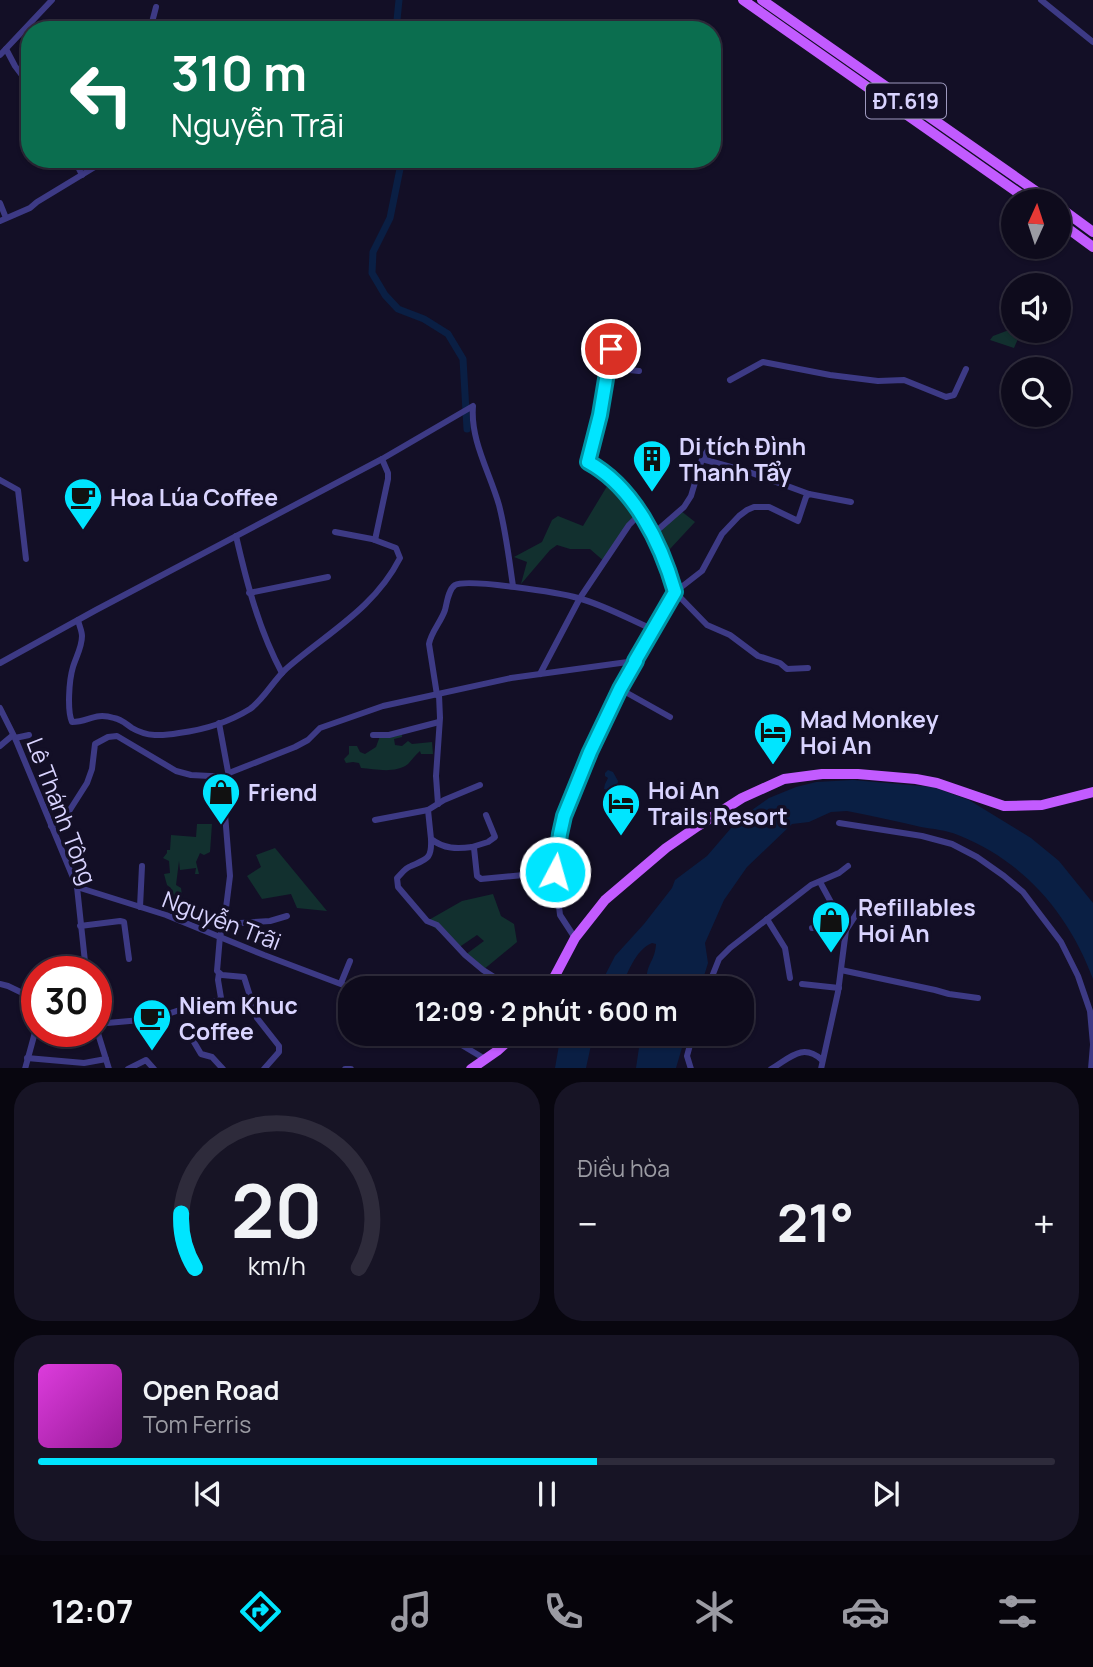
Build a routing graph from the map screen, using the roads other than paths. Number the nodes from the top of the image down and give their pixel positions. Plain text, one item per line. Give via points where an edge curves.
1 (52, 0) edge
2 (743, 0) edge
3 (762, 0) edge
4 (1041, 0) edge
5 (156, 7) dead end
6 (32, 21) edge
7 (152, 21) edge
8 (21, 33) edge
9 (1093, 42) edge
10 (6, 49) junction
11 (0, 55) edge
12 (21, 74) edge
13 (78, 168) edge
14 (93, 168) edge
15 (82, 175) junction
16 (1013, 189) edge
17 (1033, 189) edge
18 (0, 203) edge
19 (1071, 216) edge
20 (3, 219) edge
21 (1071, 231) edge
22 (1093, 232) edge
23 (1093, 247) edge
24 (614, 331) dead end
25 (609, 368) junction
26 (966, 369) dead end
27 (639, 370) dead end
28 (730, 380) dead end
29 (711, 445) dead end
30 (382, 459) junction
31 (702, 459) junction
32 (0, 480) edge
33 (809, 494) junction
34 (851, 502) dead end
35 (640, 514) junction
36 (335, 532) dead end
37 (653, 534) junction
38 (236, 536) junction
39 (375, 540) junction
40 (26, 559) dead end
41 (328, 577) dead end
42 (513, 586) junction
43 (675, 592) junction
44 (249, 593) junction
45 (580, 598) junction
46 (78, 620) junction
47 (654, 630) junction
48 (635, 661) junction
49 (0, 663) edge
50 (808, 668) dead end
51 (282, 673) junction
52 (540, 674) junction
53 (620, 689) junction
54 (438, 695) junction
55 (0, 708) edge
56 (670, 717) dead end
57 (439, 722) junction
58 (219, 723) junction
59 (29, 735) dead end
60 (373, 735) dead end
61 (14, 737) junction
62 (0, 746) edge
63 (229, 775) junction
64 (480, 785) dead end
65 (1093, 792) edge
66 (438, 804) junction
67 (428, 810) junction
68 (486, 815) dead end
69 (375, 820) dead end
70 (839, 823) dead end
71 (51, 826) junction
72 (432, 839) junction
73 (472, 847) junction
74 (142, 866) dead end
75 (848, 866) dead end
76 (555, 872) junction
77 (820, 882) junction
78 (76, 887) junction
79 (910, 902) dead end
80 (140, 907) junction
81 (287, 916) dead end
82 (767, 919) junction
83 (224, 924) junction
84 (80, 926) junction
85 (844, 927) junction
86 (812, 928) dead end
87 (220, 936) junction
88 (575, 938) junction
89 (84, 956) edge
90 (129, 959) dead end
91 (350, 961) dead end
92 (841, 970) junction
93 (219, 973) junction
94 (344, 976) edge
95 (492, 976) edge
96 (555, 976) edge
97 (712, 976) edge
98 (790, 978) dead end
99 (338, 982) edge
100 (0, 984) edge
101 (802, 984) dead end
102 (839, 988) junction
103 (21, 992) edge
104 (978, 998) dead end
105 (112, 1023) edge
106 (191, 1037) dead end
107 (1093, 1045) edge
108 (463, 1046) edge
109 (501, 1046) edge
110 (689, 1046) edge
111 (30, 1047) edge
112 (102, 1047) edge
113 (687, 1056) junction
114 (27, 1058) junction
115 (106, 1059) junction
116 (485, 1059) junction
117 (821, 1066) edge
118 (25, 1068) edge
119 (109, 1068) edge
120 (130, 1068) edge
121 (153, 1068) edge
122 (222, 1068) edge
123 (265, 1068) edge
124 (472, 1068) edge
125 (685, 1068) edge
126 (691, 1068) edge
127 (772, 1068) edge
128 (1091, 1068) edge

1 - 6 street
2 - 16 main road, ĐT.619
3 - 17 main road, ĐT.619
4 - 9 street
5 - 7 street
8 - 10 street
10 - 11 street
10 - 12 street
13 - 15 street
14 - 15 street
15 - 20 street via 30,208
18 - 20 street
19 - 22 main road
21 - 23 main road
24 - 25 street
25 - 27 street
25 - 35 street via 588,462 614,480
26 - 28 street via 951,397 904,380 830,375 763,362
29 - 31 street
30 - 38 street
30 - 39 street via 388,479
30 - 42 street via 473,406 474,430 498,503
31 - 33 street
31 - 37 street via 684,507
32 - 40 street via 18,491
33 - 34 street
33 - 43 street via 798,522 761,506 739,516 722,534 702,571
35 - 37 street
35 - 45 street
36 - 39 street
37 - 43 street
38 - 44 street
38 - 46 street
39 - 51 street via 396,548 400,558 384,583 351,618
41 - 44 street
42 - 45 street
42 - 54 street via 469,582 452,589 429,644
43 - 47 street
43 - 50 street via 707,625 758,656 787,669
44 - 51 street
45 - 47 street
45 - 52 street
46 - 49 street
46 - 58 street via 82,636 72,668 72,722 96,715 114,718 145,735
47 - 48 street
48 - 52 street
48 - 53 street
51 - 58 street via 255,705
52 - 54 street
53 - 56 street
53 - 76 street via 564,816
54 - 57 street
54 - 63 street via 383,706 320,728 295,747
55 - 61 street, Lê Thánh Tông
57 - 60 street
57 - 66 street
58 - 63 street
59 - 61 street
61 - 62 street
61 - 71 street, Lê Thánh Tông
63 - 71 street via 176,771 117,736 108,737 95,744 87,783 66,816
63 - 83 street via 225,814 230,876
64 - 66 street
65 - 88 main road via 1042,805 1004,806 916,779 858,774 784,779 742,798 666,848 605,900
66 - 67 street
67 - 69 street
67 - 72 street
68 - 73 street via 495,837
70 - 107 street via 952,844 1023,892 1061,942 1078,976 1090,1011
71 - 78 street, Lê Thánh Tông
72 - 73 street via 447,847
72 - 95 street via 429,856 404,870 397,878 398,887 427,921
73 - 76 street via 481,880
74 - 80 street
75 - 77 street
76 - 88 street via 560,915
77 - 82 street
77 - 85 street
78 - 80 street, Nguyễn Trãi
78 - 84 street, Lê Thánh Tông
79 - 85 street via 870,904
80 - 87 street, Nguyễn Trãi
81 - 83 street
82 - 97 street via 723,954
82 - 98 street via 785,948
83 - 87 street
84 - 89 street, Lê Thánh Tông
84 - 90 street via 124,922
85 - 86 street
85 - 92 street
87 - 93 street
87 - 99 street, Nguyễn Trãi
88 - 96 main road
91 - 94 street
92 - 102 street
92 - 104 street
93 - 105 street via 218,1001 152,1019
93 - 123 street via 244,977 257,1018 279,1046
100 - 103 street
101 - 102 street
102 - 117 street
106 - 122 street via 201,1054 212,1057
107 - 128 street
108 - 116 street
109 - 116 main road
110 - 113 street
111 - 114 street
112 - 115 street
113 - 125 street
113 - 126 street
114 - 115 street via 84,1063
114 - 118 street
115 - 119 street
116 - 124 main road
117 - 127 street via 816,1055 803,1052
120 - 121 street via 146,1060

